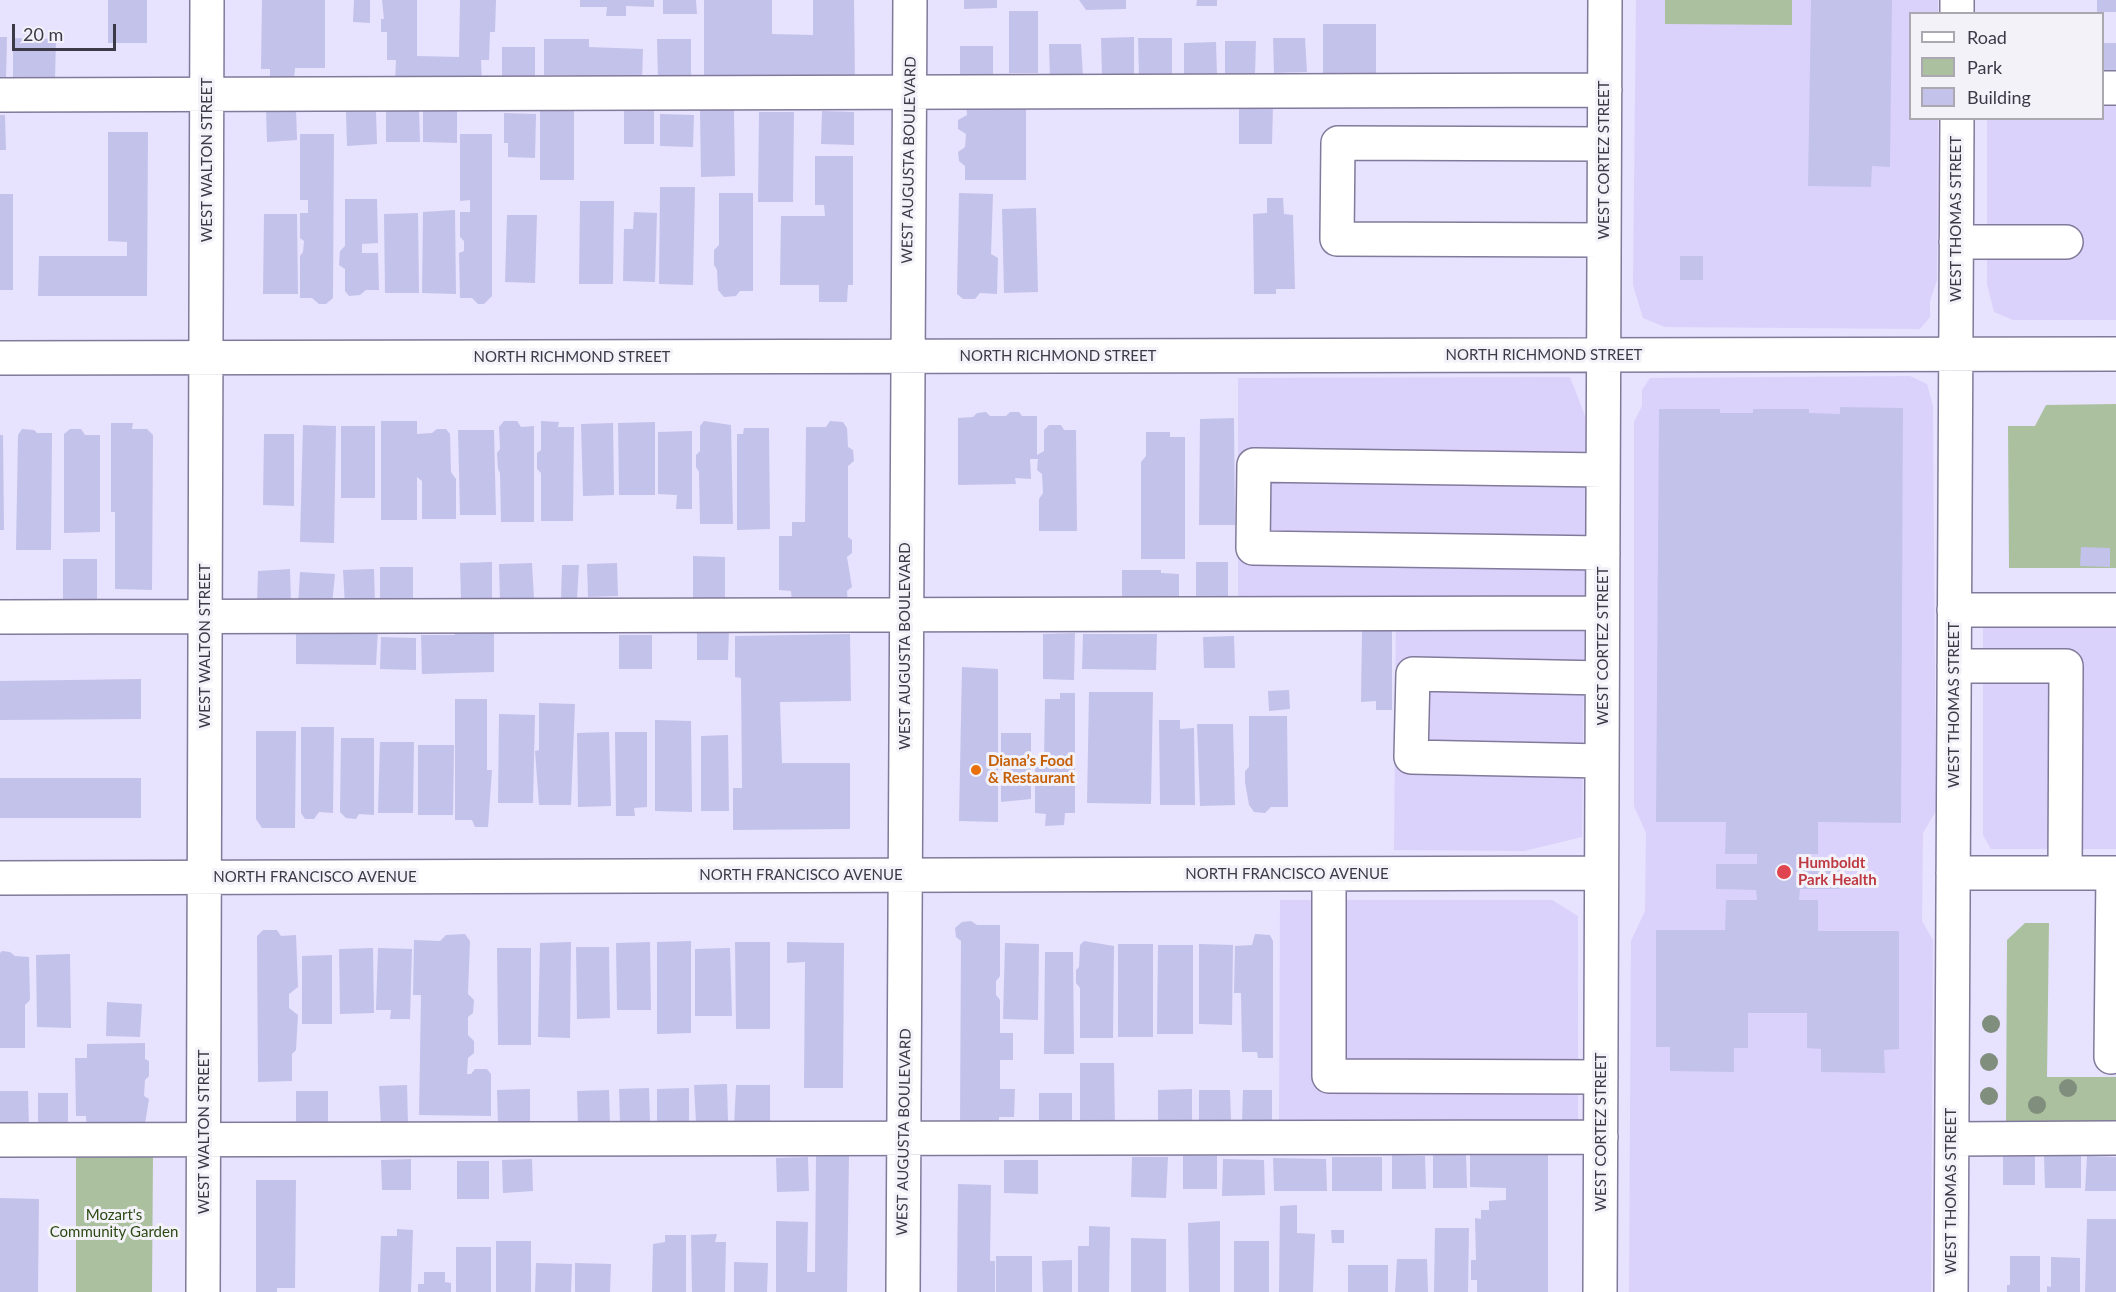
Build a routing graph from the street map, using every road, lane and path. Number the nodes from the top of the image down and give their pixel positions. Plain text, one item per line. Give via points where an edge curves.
1 (207, 0) edge
2 (910, 0) edge
3 (1605, 0) edge
4 (1605, 90) junction
5 (910, 92) junction
6 (207, 94) junction
7 (0, 95) edge
8 (1957, 120) edge
9 (1604, 144) junction
10 (1604, 240) junction
11 (1956, 242) junction
12 (2067, 242) dead end
13 (1956, 354) junction
14 (2116, 354) edge
15 (1604, 355) junction
16 (907, 356) junction
17 (0, 358) edge
18 (206, 358) junction
19 (1603, 470) junction
20 (1603, 553) junction
21 (1954, 610) junction
22 (2116, 610) edge
23 (1602, 613) junction
24 (905, 615) junction
25 (205, 616) junction
26 (0, 617) edge
27 (1954, 666) junction
28 (1602, 678) junction
29 (1602, 761) junction
30 (1601, 873) junction
31 (1953, 873) junction
32 (2065, 873) junction
33 (2115, 873) edge
34 (1329, 874) junction
35 (906, 875) junction
36 (205, 877) junction
37 (0, 878) edge
38 (2110, 1057) dead end
39 (1601, 1077) junction
40 (1601, 1137) junction
41 (905, 1138) junction
42 (2116, 1138) edge
43 (1952, 1139) junction
44 (0, 1140) edge
45 (204, 1140) junction
46 (203, 1292) edge
47 (903, 1292) edge
48 (1600, 1292) edge
49 (1951, 1292) edge

1 - 6 street, WEST WALTON STREET
2 - 5 street, WEST AUGUSTA BOULEVARD
3 - 4 street, WEST CORTEZ STREET
4 - 5 street
4 - 9 street, WEST CORTEZ STREET
5 - 6 street
5 - 16 street, WEST AUGUSTA BOULEVARD
6 - 7 street
6 - 18 street, WEST WALTON STREET
8 - 11 street, WEST THOMAS STREET
9 - 10 street, WEST CORTEZ STREET
9 - 10 street via 1338,143 1337,239
10 - 15 street, WEST CORTEZ STREET
11 - 12 street
11 - 13 street, WEST THOMAS STREET
13 - 14 street, NORTH RICHMOND STREET
13 - 15 street, NORTH RICHMOND STREET
13 - 21 street, WEST THOMAS STREET
15 - 16 street, NORTH RICHMOND STREET
15 - 19 street, WEST CORTEZ STREET
16 - 18 street, NORTH RICHMOND STREET
16 - 24 street, WEST AUGUSTA BOULEVARD
17 - 18 street, NORTH RICHMOND STREET
18 - 25 street, WEST WALTON STREET
19 - 20 street, WEST CORTEZ STREET
19 - 20 street via 1254,465 1253,548
20 - 23 street, WEST CORTEZ STREET
21 - 22 street
21 - 27 street, WEST THOMAS STREET
23 - 24 street
23 - 28 street, WEST CORTEZ STREET
24 - 25 street
24 - 35 street, WEST AUGUSTA BOULEVARD
25 - 26 street
25 - 36 street, WEST WALTON STREET
27 - 31 street, WEST THOMAS STREET
27 - 32 street via 2066,666
28 - 29 street, WEST CORTEZ STREET
28 - 29 street via 1413,674 1411,757
29 - 30 street, WEST CORTEZ STREET
30 - 34 street, NORTH FRANCISCO AVENUE
30 - 39 street, WEST CORTEZ STREET
31 - 32 street
31 - 43 street, WEST THOMAS STREET
32 - 33 street
33 - 38 street
34 - 35 street, NORTH FRANCISCO AVENUE
34 - 39 street via 1329,1076
35 - 36 street, NORTH FRANCISCO AVENUE
35 - 41 street, WEST AUGUSTA BOULEVARD
36 - 37 street, NORTH FRANCISCO AVENUE
36 - 45 street, WEST WALTON STREET
39 - 40 street, WEST CORTEZ STREET
40 - 41 street
40 - 48 street, WEST CORTEZ STREET
41 - 45 street
41 - 47 street, WEST AUGUSTA BOULEVARD
42 - 43 street
43 - 49 street, WEST THOMAS STREET
44 - 45 street
45 - 46 street, WEST WALTON STREET

